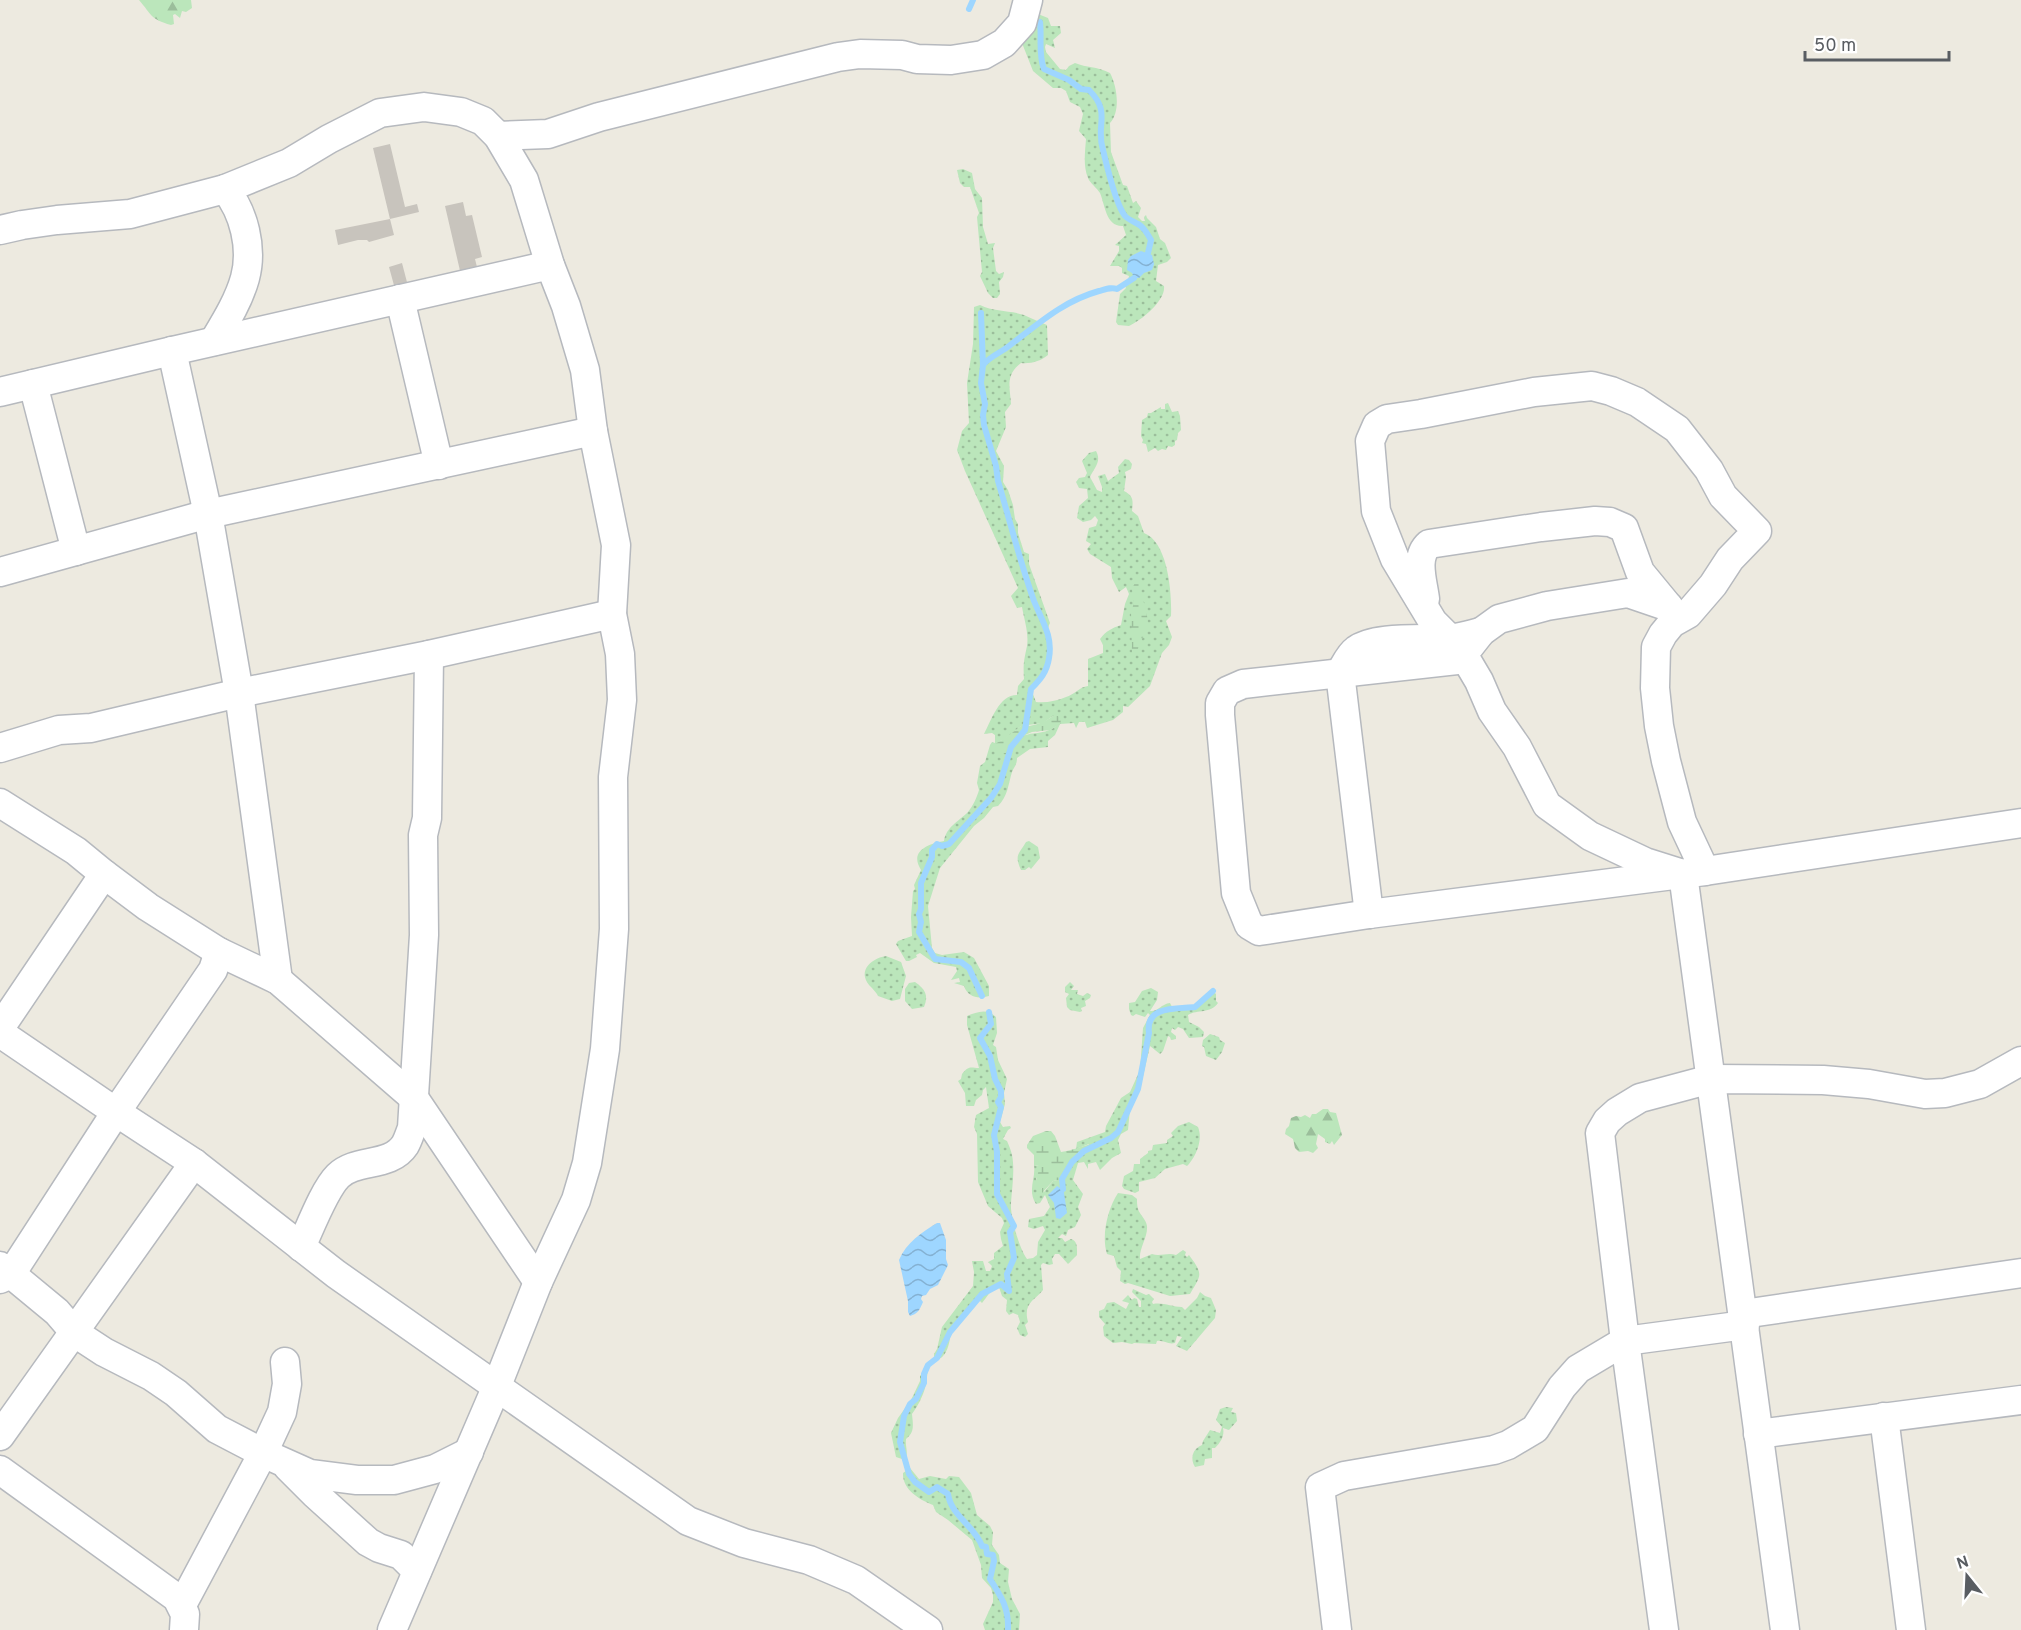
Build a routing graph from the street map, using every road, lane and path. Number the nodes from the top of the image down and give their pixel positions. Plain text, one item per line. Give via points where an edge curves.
1 (1028, 0) edge
2 (498, 136) junction
3 (289, 163) junction
4 (225, 189) junction
5 (0, 230) edge
6 (248, 243) junction
7 (550, 265) junction
8 (400, 298) junction
9 (214, 341) junction
10 (172, 351) junction
11 (33, 384) junction
12 (0, 392) edge
13 (592, 431) junction
14 (439, 465) junction
15 (208, 514) junction
16 (76, 551) junction
17 (0, 572) edge
18 (1426, 608) junction
19 (1678, 610) junction
20 (612, 614) junction
21 (1458, 649) junction
22 (429, 655) junction
23 (1340, 673) junction
24 (239, 693) junction
25 (0, 748) edge
26 (7, 812) edge
27 (2021, 823) edge
28 (1694, 872) junction
29 (104, 874) junction
30 (1369, 914) junction
31 (219, 952) junction
32 (278, 980) junction
33 (0, 1030) edge
34 (2021, 1061) edge
35 (1712, 1079) junction
36 (414, 1098) junction
37 (116, 1112) junction
38 (194, 1163) junction
39 (302, 1247) junction
40 (4, 1273) edge
41 (2021, 1273) edge
42 (538, 1282) junction
43 (1744, 1319) junction
44 (75, 1333) junction
45 (1625, 1341) junction
46 (285, 1362) dead end
47 (496, 1388) junction
48 (2021, 1400) edge
49 (1884, 1417) junction
50 (1758, 1434) junction
51 (0, 1436) edge
52 (469, 1452) junction
53 (274, 1458) junction
54 (0, 1470) edge
55 (417, 1571) junction
56 (183, 1618) edge
57 (392, 1630) edge
58 (928, 1630) edge
59 (1337, 1630) edge
60 (1664, 1630) edge
61 (1785, 1630) edge
62 (1911, 1630) edge

1 - 2 street via 1022,23 1004,44 983,55 951,60 902,55 838,57 599,117 548,134
2 - 3 street via 483,121 461,112 424,107 380,113
2 - 7 street via 524,180
3 - 4 street
3 - 6 street via 264,188 255,207
4 - 5 street via 130,214
4 - 6 street via 236,201
6 - 9 street via 246,277
7 - 8 street
7 - 13 street via 585,370
8 - 9 street
8 - 14 street
9 - 10 street
10 - 11 street
10 - 15 street
11 - 12 street
11 - 16 street
13 - 14 street
13 - 20 street via 616,545
14 - 15 street
15 - 16 street
15 - 24 street
16 - 17 street
18 - 19 street via 1420,560 1422,549 1429,544 1595,521 1624,528 1640,572
18 - 19 street via 1395,559 1376,511 1371,441 1377,425 1387,419 1534,392 1592,386 1637,402 1677,429 1709,470 1723,496 1756,531 1713,585
18 - 21 street
19 - 21 street via 1628,593 1546,606 1499,619 1473,642
19 - 28 street via 1656,647 1655,688 1659,726
20 - 22 street
20 - 42 street via 620,654 622,700 614,777 614,929 605,1049 587,1163 576,1200
21 - 23 street
21 - 28 street via 1547,805 1590,836 1645,862
22 - 24 street
22 - 36 street via 428,818 423,836 424,935
23 - 30 street
23 - 30 street via 1243,684 1227,691 1220,703 1236,893 1250,925 1259,931
24 - 25 street via 91,728 59,730
24 - 32 street
26 - 29 street via 76,851
27 - 28 street
28 - 30 street
28 - 35 street
29 - 31 street
29 - 33 street
31 - 32 street
31 - 37 street via 213,970
32 - 36 street
33 - 37 street
34 - 35 street via 1980,1084 1945,1093 1925,1094 1823,1080
35 - 43 street
35 - 45 street via 1640,1098 1617,1112 1600,1133
36 - 39 street via 412,1128 405,1146 391,1158 347,1168 337,1177
36 - 42 street
37 - 38 street
37 - 40 street
38 - 39 street
38 - 44 street
39 - 47 street
40 - 44 street via 57,1312
41 - 43 street
42 - 47 street
43 - 45 street
43 - 50 street
44 - 51 street
44 - 53 street via 151,1376 218,1429
45 - 59 street via 1578,1369 1535,1429 1508,1445 1344,1476 1320,1487
45 - 60 street
46 - 53 street via 287,1384
47 - 52 street
47 - 58 street via 688,1521 856,1580
48 - 49 street
49 - 50 street
49 - 62 street
50 - 61 street
52 - 53 street via 435,1469 394,1480 310,1474
52 - 55 street
53 - 55 street via 368,1542 401,1556
53 - 56 street
54 - 56 street via 177,1598
55 - 57 street

